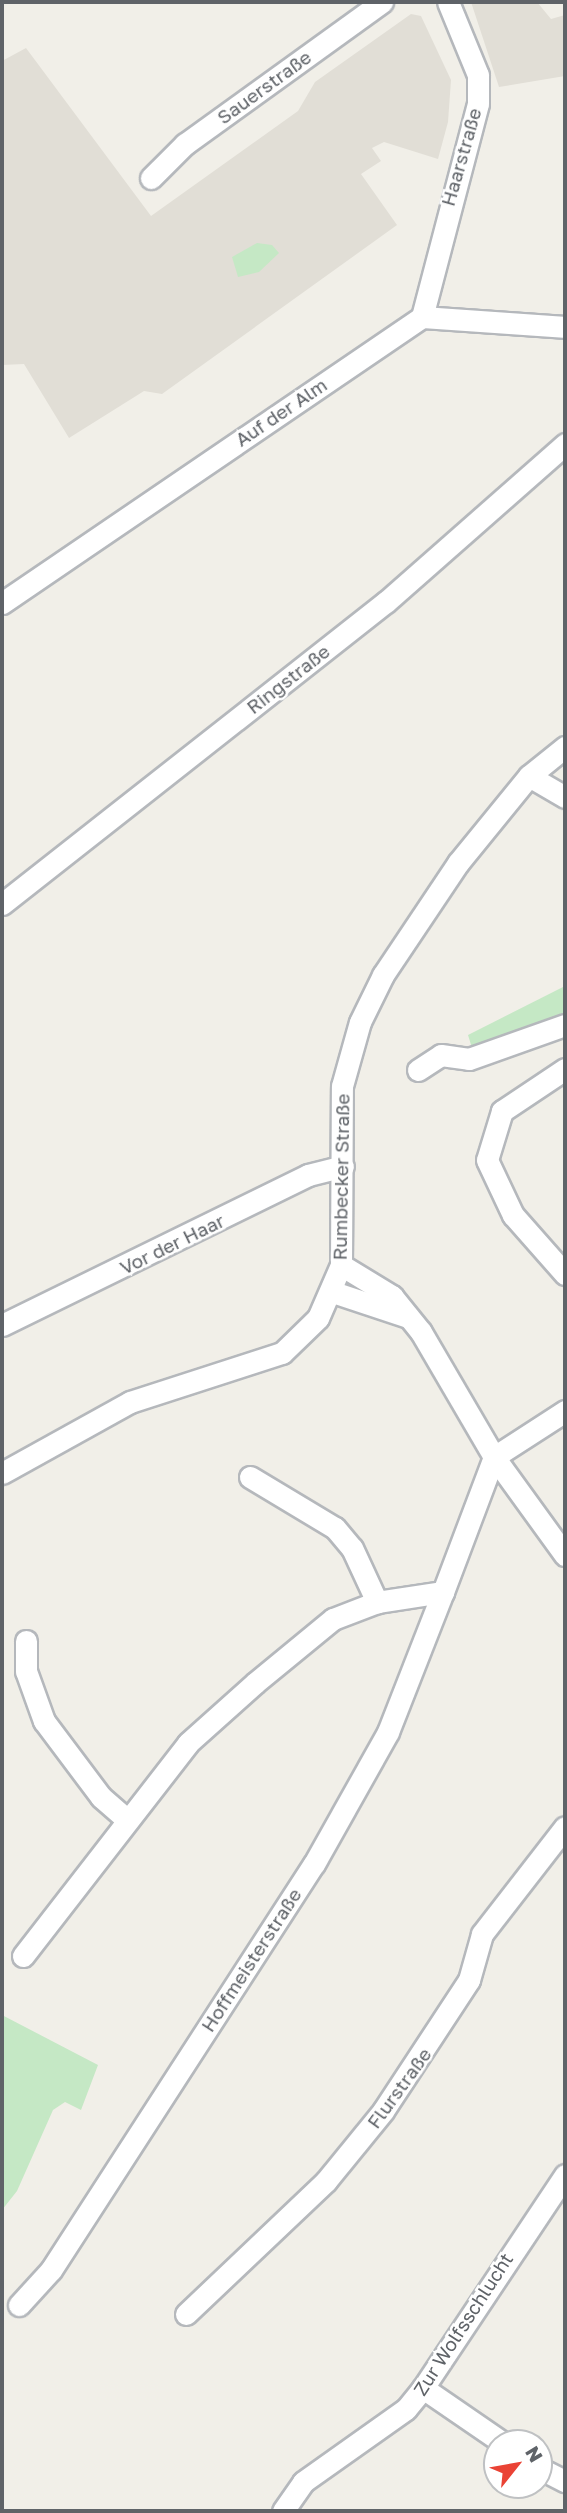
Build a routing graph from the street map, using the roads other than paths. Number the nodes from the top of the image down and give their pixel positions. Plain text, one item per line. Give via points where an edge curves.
1 (382, 2) edge
2 (448, 2) edge
3 (151, 178) dead end
4 (422, 317) junction
5 (565, 327) edge
6 (565, 444) edge
7 (12, 589) edge
8 (2, 603) edge
9 (565, 747) edge
10 (529, 776) junction
11 (565, 797) edge
12 (2, 904) edge
13 (565, 1025) edge
14 (565, 1069) edge
15 (418, 1070) dead end
16 (343, 1166) junction
17 (341, 1265) junction
18 (565, 1274) edge
19 (333, 1292) junction
20 (408, 1317) junction
21 (2, 1325) edge
22 (565, 1411) edge
23 (494, 1457) junction
24 (2, 1473) edge
25 (250, 1477) dead end
26 (565, 1555) edge
27 (443, 1592) junction
28 (377, 1602) junction
29 (26, 1641) dead end
30 (125, 1818) junction
31 (565, 1827) edge
32 (23, 1956) dead end
33 (565, 2175) edge
34 (19, 2305) dead end
35 (186, 2314) dead end
36 (424, 2388) junction
37 (483, 2429) edge
38 (283, 2511) edge

1 - 3 street, Sauerstraße via 185,144
2 - 4 street, Haarstraße via 478,75 478,103
4 - 5 street
4 - 7 street, Auf der Alm
6 - 12 street, Ringstraße via 428,568
7 - 8 street, Auf der Alm
9 - 10 street, Rumbecker Straße
10 - 11 street
10 - 16 street, Rumbecker Straße via 458,863 371,998 342,1086
13 - 15 street via 470,1059 441,1055
14 - 18 street via 502,1111 487,1160 513,1215
16 - 17 street, Rumbecker Straße
16 - 21 street, Vor der Haar via 308,1175
17 - 19 street, Rumbecker Straße
17 - 20 street via 378,1285
19 - 20 street
19 - 24 street, Rumbecker Straße via 307,1332 282,1353 130,1402
20 - 23 street
22 - 23 street
23 - 26 street
23 - 27 street, Hoffmeisterstraße
25 - 28 street via 335,1528 352,1548
27 - 28 street
27 - 34 street, Hoffmeisterstraße via 388,1732 314,1864 51,2270
28 - 30 street via 333,1619 255,1683 188,1743
29 - 30 street via 26,1671 44,1721 102,1797
30 - 32 street
31 - 35 street, Flurstraße via 482,1934 469,1980 383,2111 327,2181
33 - 36 street, Zur Wolfsschlucht
36 - 37 street
36 - 38 street, Zur Wolfsschlucht via 406,2409 303,2482

